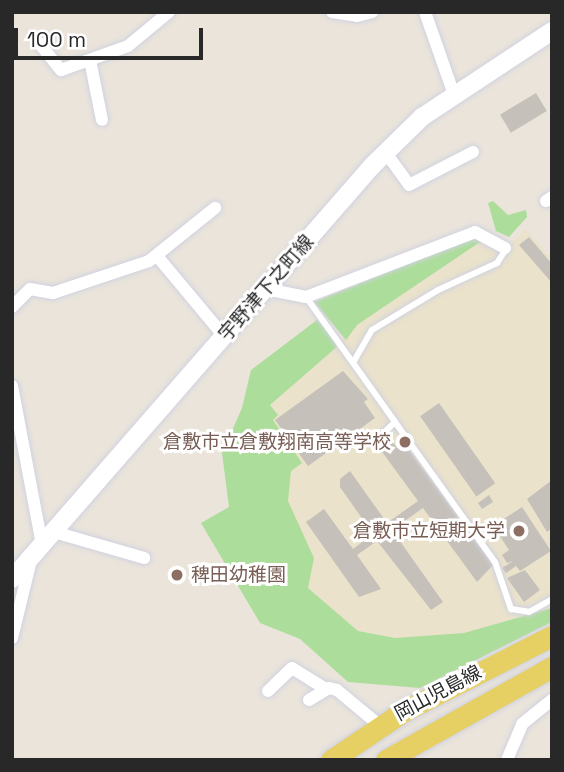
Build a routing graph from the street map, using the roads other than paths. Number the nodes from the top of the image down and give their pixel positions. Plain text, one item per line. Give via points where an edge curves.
1 (169, 12) edge
2 (332, 12) edge
3 (372, 12) edge
4 (425, 12) edge
5 (552, 31) edge
6 (39, 43) dead end
7 (90, 60) junction
8 (454, 95) junction
9 (102, 120) dead end
10 (474, 152) dead end
11 (386, 153) junction
12 (215, 208) dead end
13 (505, 248) joint
14 (156, 256) junction
15 (265, 289) junction
16 (306, 297) junction
17 (12, 307) edge
18 (224, 336) junction
19 (354, 361) junction
20 (12, 386) edge
21 (395, 422) junction
22 (374, 442) dead end
23 (43, 544) junction
24 (144, 558) dead end
25 (12, 579) edge
26 (552, 599) edge
27 (552, 636) edge
28 (12, 638) edge
29 (552, 667) edge
30 (325, 689) junction
31 (268, 691) dead end
32 (309, 699) dead end
33 (552, 700) edge
34 (379, 726) junction
35 (331, 760) edge
36 (386, 760) edge
37 (507, 760) edge

1 - 7 street via 128,46
2 - 3 street via 357,16
4 - 8 street
5 - 8 main road, 宇野津下之町線
6 - 7 street via 61,71
7 - 9 street
8 - 11 main road, 宇野津下之町線
10 - 11 street via 410,185
11 - 15 main road, 宇野津下之町線
12 - 14 street
13 - 16 street via 489,235 467,234
13 - 19 lane via 509,252 497,263 438,290 372,330
14 - 17 street via 53,293 30,289
14 - 18 street
15 - 16 street
15 - 18 main road, 宇野津下之町線
16 - 19 lane
18 - 23 main road, 宇野津下之町線
19 - 21 lane
20 - 23 street
21 - 22 lane
21 - 26 lane via 495,562 511,609 529,612
23 - 24 street
23 - 25 main road, 宇野津下之町線
23 - 28 street
27 - 34 main road, 岡山児島線
29 - 36 main road, 岡山児島線
30 - 31 street via 292,668
30 - 32 street
30 - 34 street via 349,696
33 - 37 street via 522,724
34 - 35 main road, 岡山児島線

